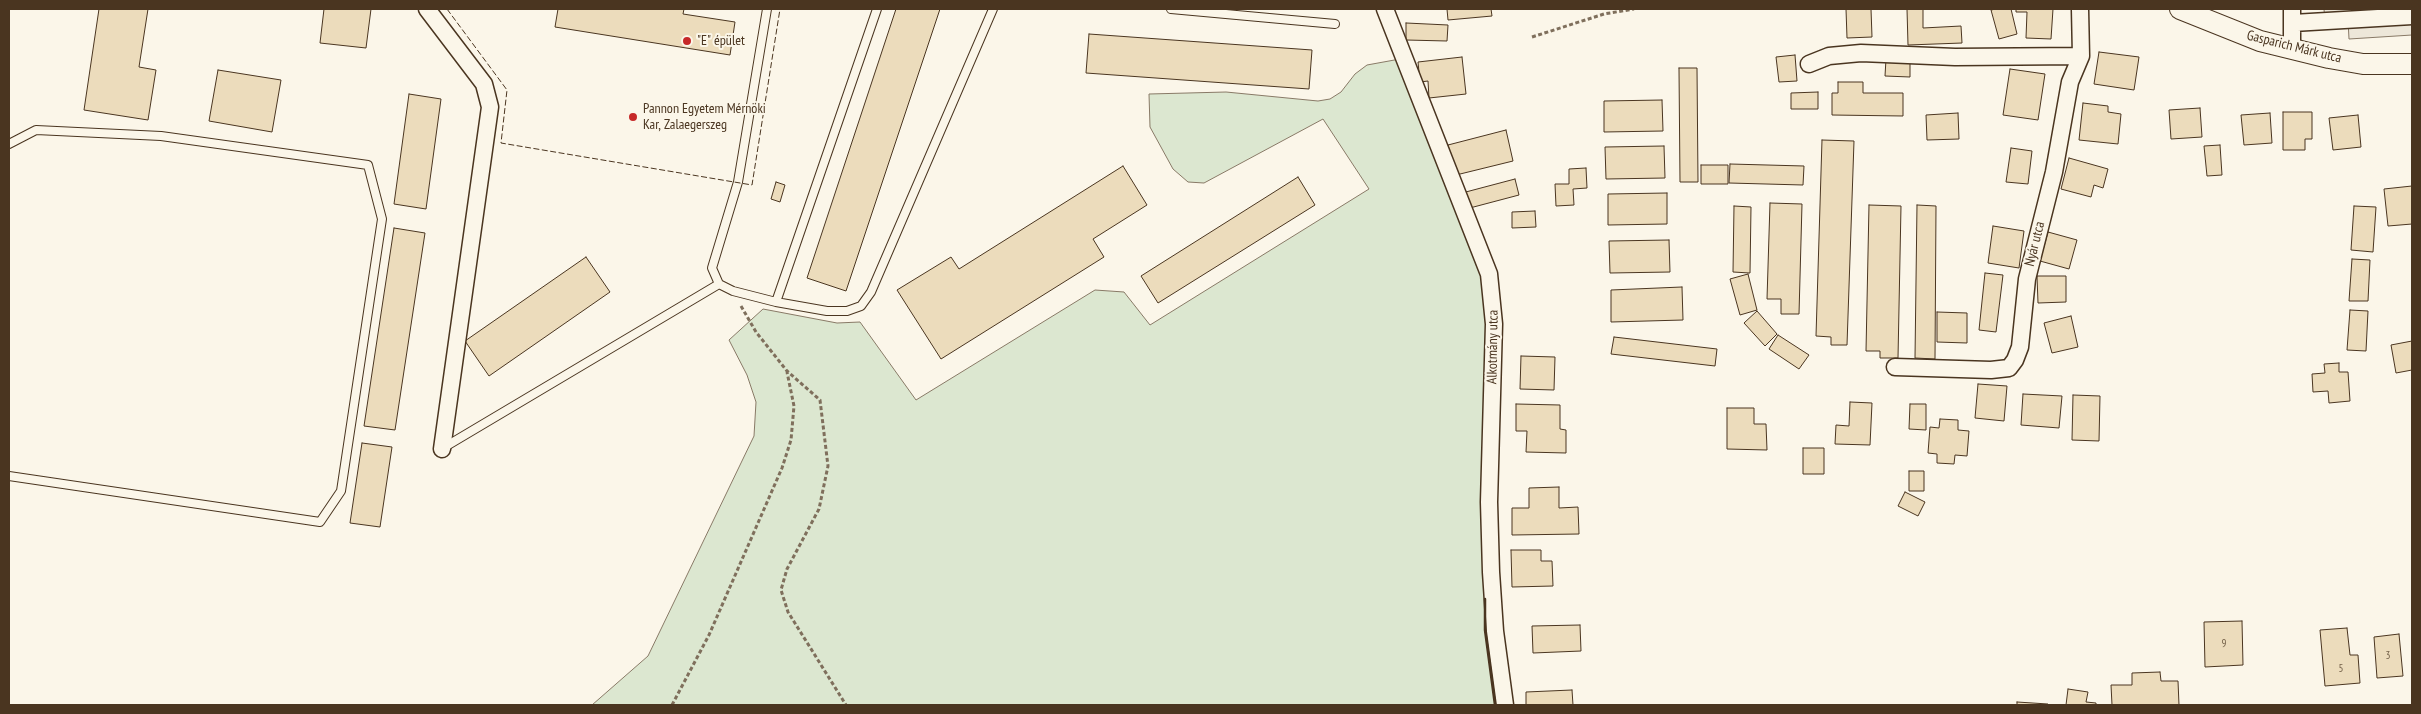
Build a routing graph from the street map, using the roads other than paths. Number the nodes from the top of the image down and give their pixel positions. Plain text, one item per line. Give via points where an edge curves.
1 (427, 9) edge
2 (767, 9) edge
3 (877, 9) edge
4 (993, 9) edge
5 (1171, 9) edge
6 (1384, 9) edge
7 (2080, 9) edge
8 (2180, 9) edge
9 (2292, 16) edge
10 (2412, 16) edge
11 (1335, 24) dead end
12 (2292, 49) junction
13 (2081, 56) junction
14 (1809, 64) dead end
15 (2412, 64) edge
16 (9, 144) edge
17 (719, 284) junction
18 (776, 302) junction
19 (1895, 367) dead end
20 (442, 448) joint
21 (9, 476) edge
22 (1505, 705) edge

1 - 20 street via 484,84 490,107
2 - 17 lane via 738,182 712,268
3 - 18 lane
4 - 18 lane via 871,292 861,306 847,311 827,311
5 - 11 lane
6 - 22 street, Alkotmány utca via 1489,274 1494,324 1489,502 1491,572
7 - 13 street, Nyár utca
8 - 12 street, Gasparich Márk utca via 2243,35
9 - 10 street
9 - 12 street
12 - 15 street, Gasparich Márk utca via 2362,64
13 - 14 street via 1955,57 1861,53 1829,56
13 - 19 street, Nyár utca via 2070,82 2054,172 2027,279 2016,360 2008,368 1991,370
16 - 21 lane via 36,130 161,136 368,166 382,219 341,491 320,522
17 - 18 lane
17 - 20 lane

